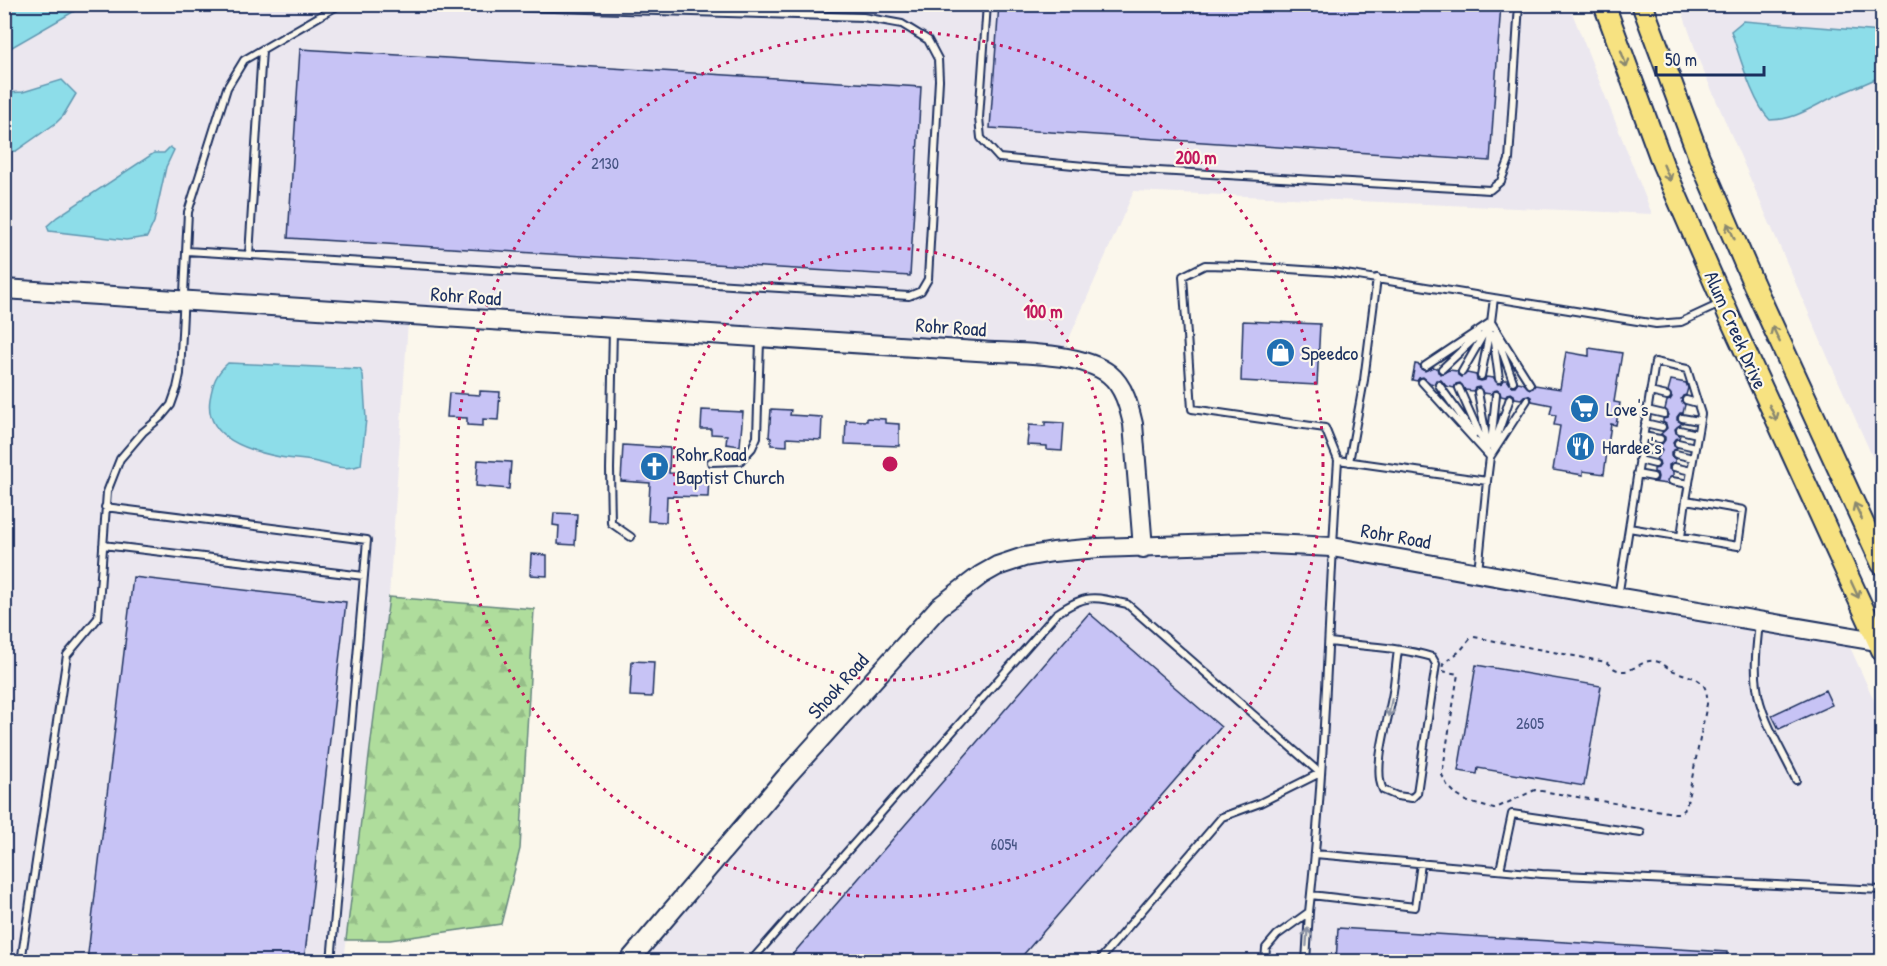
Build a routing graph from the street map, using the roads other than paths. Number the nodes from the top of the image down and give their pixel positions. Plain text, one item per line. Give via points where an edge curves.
1 (347, 4) edge
2 (418, 4) edge
3 (987, 4) edge
4 (1520, 4) edge
5 (1604, 4) edge
6 (1642, 4) edge
7 (262, 50) junction
8 (186, 250) junction
9 (249, 255) junction
10 (1377, 278) junction
11 (4, 290) edge
12 (1494, 298) junction
13 (184, 300) junction
14 (1723, 302) junction
15 (1491, 322) junction
16 (614, 328) junction
17 (760, 337) junction
18 (1425, 366) dead end
19 (1442, 369) dead end
20 (1462, 372) dead end
21 (1481, 376) dead end
22 (1499, 379) dead end
23 (1513, 381) dead end
24 (1422, 382) dead end
25 (1530, 384) dead end
26 (1439, 385) dead end
27 (1459, 388) dead end
28 (1478, 392) dead end
29 (1650, 393) junction
30 (1496, 395) dead end
31 (1667, 396) dead end
32 (1510, 398) dead end
33 (1527, 400) dead end
34 (1686, 400) dead end
35 (1697, 403) junction
36 (1647, 410) junction
37 (1664, 414) dead end
38 (1682, 418) dead end
39 (1699, 421) junction
40 (1645, 423) junction
41 (1662, 427) dead end
42 (1680, 430) dead end
43 (1697, 434) junction
44 (1643, 436) junction
45 (1660, 439) dead end
46 (1678, 443) dead end
47 (1695, 447) junction
48 (1641, 448) junction
49 (1657, 451) dead end
50 (1676, 454) dead end
51 (1490, 457) junction
52 (1693, 458) junction
53 (1338, 460) junction
54 (1639, 460) junction
55 (711, 462) dead end
56 (1349, 462) junction
57 (1655, 464) dead end
58 (1674, 467) dead end
59 (1691, 471) junction
60 (1637, 474) junction
61 (1653, 477) dead end
62 (1487, 481) junction
63 (1672, 481) dead end
64 (1689, 484) junction
65 (1686, 500) junction
66 (105, 507) junction
67 (1629, 528) junction
68 (631, 537) dead end
69 (1681, 537) junction
70 (103, 544) junction
71 (1332, 547) junction
72 (1143, 548) junction
73 (1882, 564) edge
74 (1478, 573) junction
75 (364, 576) junction
76 (1618, 597) junction
77 (1760, 621) junction
78 (1329, 642) junction
79 (1881, 644) edge
80 (1398, 650) junction
81 (1320, 773) junction
82 (1796, 780) dead end
83 (1641, 833) dead end
84 (1315, 854) junction
85 (1421, 862) junction
86 (1500, 870) junction
87 (1882, 890) edge
88 (1311, 896) junction
89 (1309, 912) junction
90 (21, 962) edge
91 (331, 962) edge
92 (628, 962) edge
93 (750, 962) edge
94 (1098, 962) edge
95 (1265, 962) edge
96 (1306, 962) edge

1 - 7 lane
2 - 9 lane via 863,17 902,24 928,40 938,59 928,279 921,291 909,296
3 - 4 lane via 981,138 999,158 1106,168 1490,190 1501,181 1509,160
5 -> 14 main road, Alum Creek Drive via 1663,165
73 -> 6 main road, Alum Creek Drive via 1749,274 1699,157
7 - 8 lane via 244,60 227,88 188,212
7 - 9 lane
8 - 9 lane
8 - 13 lane
10 - 12 lane
10 - 53 lane via 1206,265 1183,276 1192,409 1324,428
10 - 56 lane
11 - 13 street, Rohr Road
12 - 14 lane via 1656,324 1681,322
12 - 15 lane
13 - 16 street, Rohr Road
13 - 66 lane via 180,374 171,405 120,459 106,492
14 -> 79 main road, Alum Creek Drive
15 - 18 lane
15 - 19 lane
15 - 20 lane
15 - 21 lane
15 - 22 lane
15 - 23 lane
15 - 25 lane
16 - 17 street, Rohr Road
16 - 68 lane via 611,523
17 - 55 lane via 757,437 740,461
17 - 72 street, Rohr Road via 1061,357 1096,366 1111,375 1129,405
24 - 51 lane
26 - 51 lane
27 - 51 lane
28 - 51 lane
29 - 31 lane
29 - 35 lane via 1655,362 1687,369
29 - 36 lane
30 - 51 lane
32 - 51 lane
33 - 51 lane
34 - 35 lane
35 - 39 lane
36 - 37 lane
36 - 40 lane
38 - 39 lane
39 - 43 lane
40 - 41 lane
40 - 44 lane
42 - 43 lane
43 - 47 lane
44 - 45 lane
44 - 48 lane
46 - 47 lane
47 - 52 lane
48 - 49 lane
48 - 54 lane
50 - 52 lane
51 - 62 lane
52 - 59 lane
53 - 56 lane
53 - 71 lane
54 - 57 lane
54 - 60 lane
56 - 62 lane
58 - 59 lane
59 - 64 lane
60 - 61 lane
60 - 67 lane
62 - 74 lane
63 - 64 lane
64 - 65 lane
65 - 69 lane
65 - 69 lane via 1743,510 1738,546
66 - 70 lane
66 - 75 lane via 367,540
67 - 69 lane
67 - 76 lane
70 - 75 lane
70 - 90 lane via 98,618 67,655
71 - 72 street, Rohr Road via 1250,543
71 - 74 street, Rohr Road
71 - 78 lane
72 - 92 street, Shook Road via 1075,549 1024,557 981,575 953,596 786,777
74 - 76 street, Rohr Road
75 - 91 lane
76 - 77 street, Rohr Road
77 - 79 street, Rohr Road
77 - 82 lane via 1757,689
78 - 80 lane
78 - 81 lane
80 -> 80 lane via 1379,782 1383,790 1413,798 1417,793 1436,664 1432,657
81 - 84 lane
81 - 93 lane via 1127,604 1105,598 1074,602 1056,614
81 - 94 lane via 1222,817
83 - 86 lane via 1512,814
84 - 85 lane
84 - 88 lane
85 - 86 lane
85 - 88 lane via 1415,907
86 - 87 lane
88 - 89 lane
89 - 95 lane via 1277,935 1266,948
96 -> 89 lane

